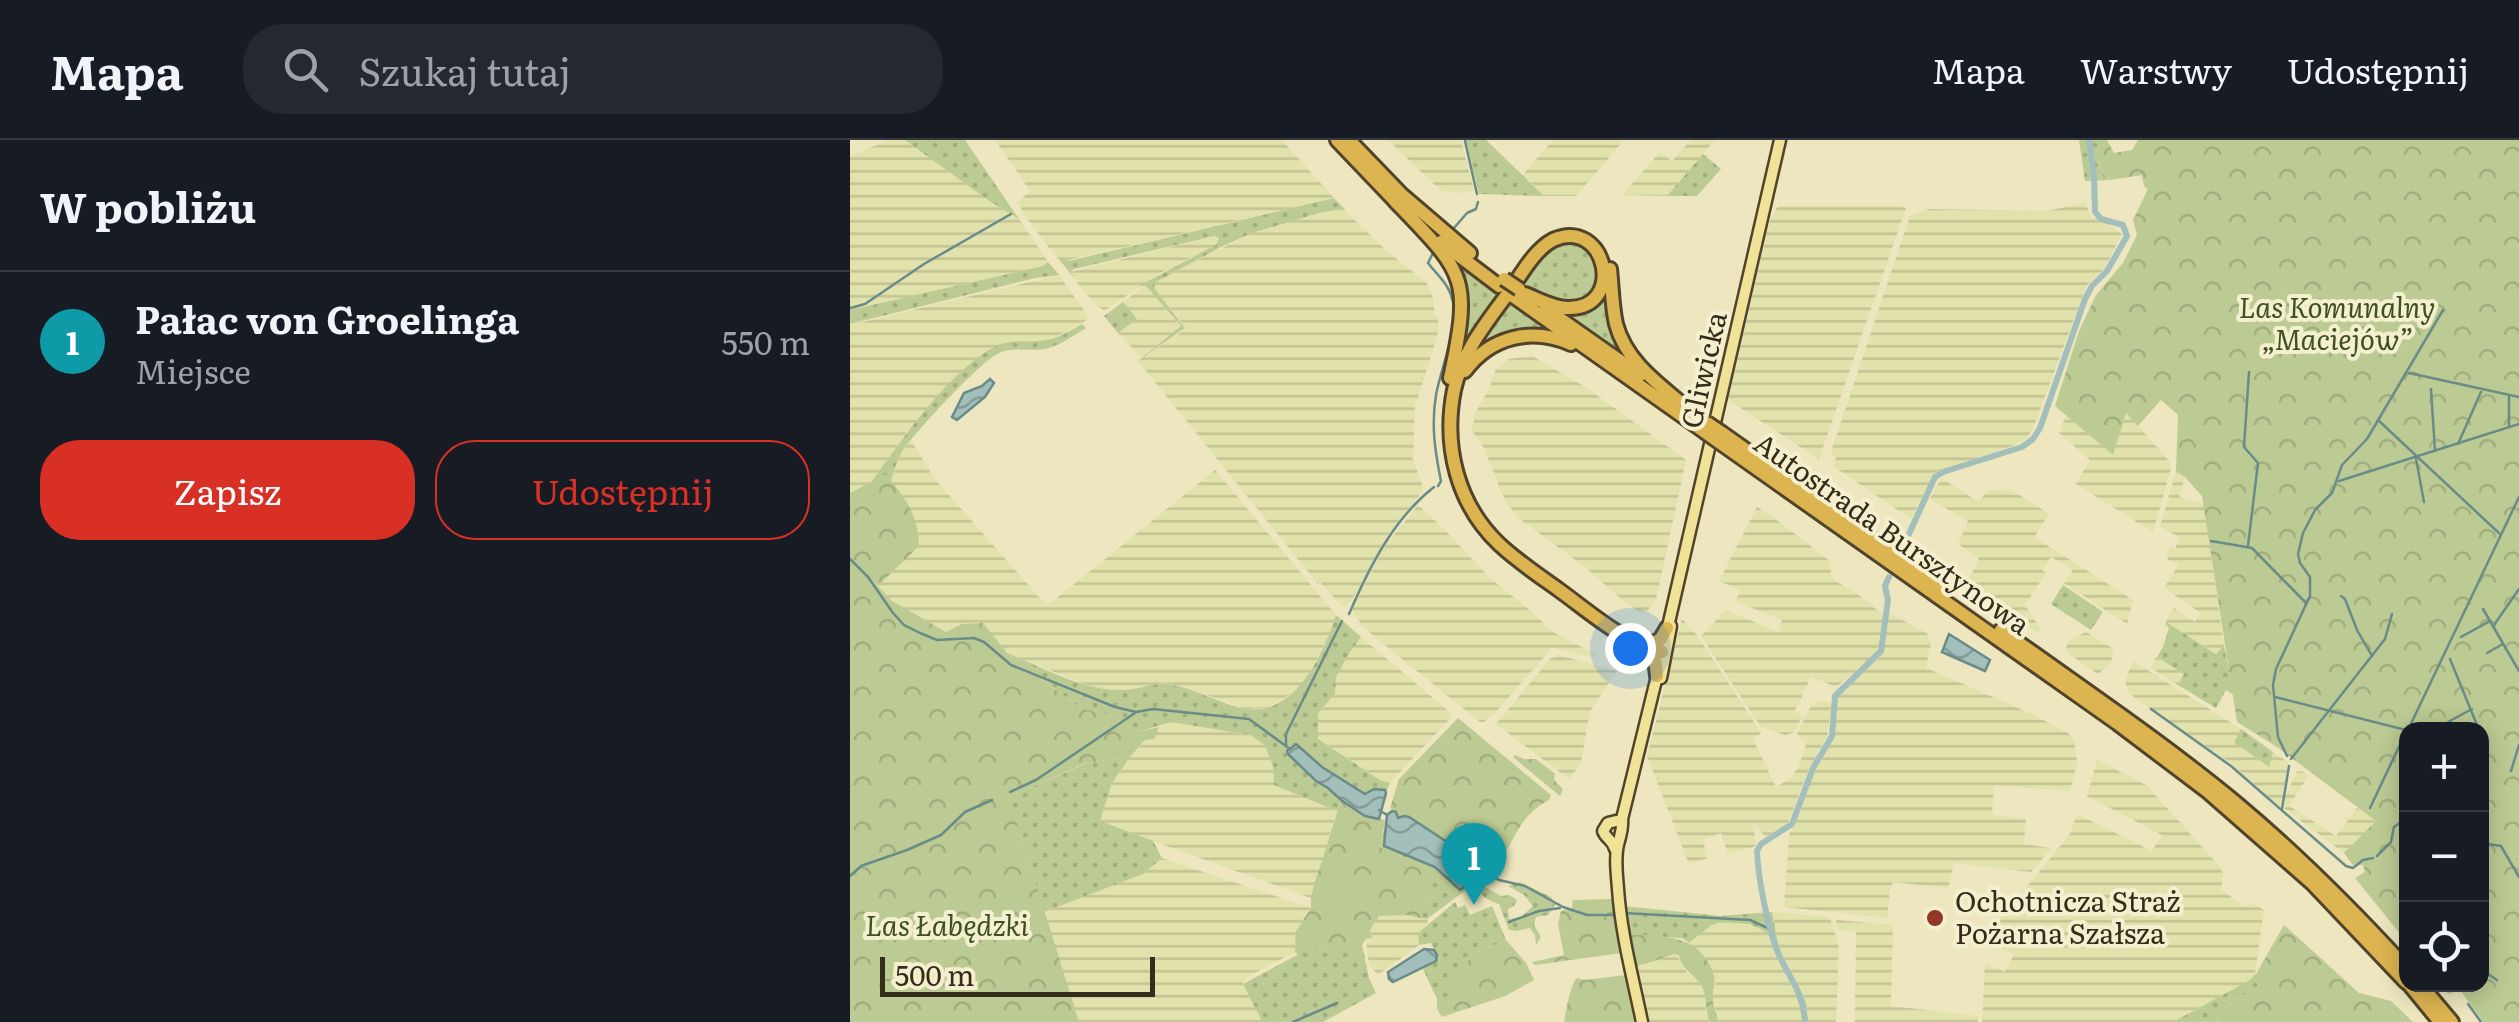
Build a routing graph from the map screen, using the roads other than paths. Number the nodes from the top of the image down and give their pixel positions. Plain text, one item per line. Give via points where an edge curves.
1 (1337, 140) edge
2 (1349, 140) edge
3 (1780, 140) edge
4 (1394, 201) junction
5 (1501, 282) junction
6 (1519, 293) junction
7 (1606, 362) junction
8 (1450, 395) junction
9 (1687, 408) junction
10 (1706, 427) junction
11 (1720, 437) junction
12 (1672, 610) junction
13 (1667, 628) junction
14 (1645, 647) junction
15 (1664, 652) junction
16 (1657, 676) junction
17 (1635, 773) junction
18 (1619, 823) junction
19 (1615, 839) junction
20 (2399, 960) edge
21 (2399, 974) edge
22 (2415, 992) edge
23 (2427, 992) edge
24 (1642, 1022) edge
25 (2440, 1022) edge
26 (2452, 1022) edge

1 - 4 highway, Autostrada Bursztynowa
2 - 5 highway, Autostrada Bursztynowa
3 - 12 main road, Gliwicka
4 - 5 highway, Autostrada Bursztynowa
4 - 8 highway via 1442,251 1460,285
5 - 6 highway, Autostrada Bursztynowa
6 - 7 highway, Autostrada Bursztynowa
6 - 8 highway via 1559,308 1588,303 1604,281 1600,256 1584,240 1569,237 1537,253 1470,348
6 - 9 highway, Autostrada Bursztynowa
7 - 8 highway via 1560,339 1519,336 1475,359
7 - 10 highway, Autostrada Bursztynowa
8 - 9 highway via 1457,362 1528,256 1542,241 1568,231 1600,246 1626,348
8 - 14 highway via 1454,465 1488,533 1601,622
9 - 10 highway, Autostrada Bursztynowa
10 - 11 highway, Autostrada Bursztynowa, bridge
11 - 20 highway, Autostrada Bursztynowa via 2193,768 2299,858
11 - 21 highway, Autostrada Bursztynowa via 2207,790 2313,884
12 - 13 main road, Gliwicka
12 - 15 main road, Gliwicka
13 - 14 highway
13 - 15 main road, Gliwicka
14 - 15 highway
14 - 16 highway via 1655,658
15 - 16 main road
15 - 17 main road
16 - 17 main road
17 - 18 main road
18 - 19 main road via 1623,832
18 - 19 main road via 1604,828
19 - 24 main road via 1620,913
22 - 25 highway, Autostrada Bursztynowa
23 - 26 highway

